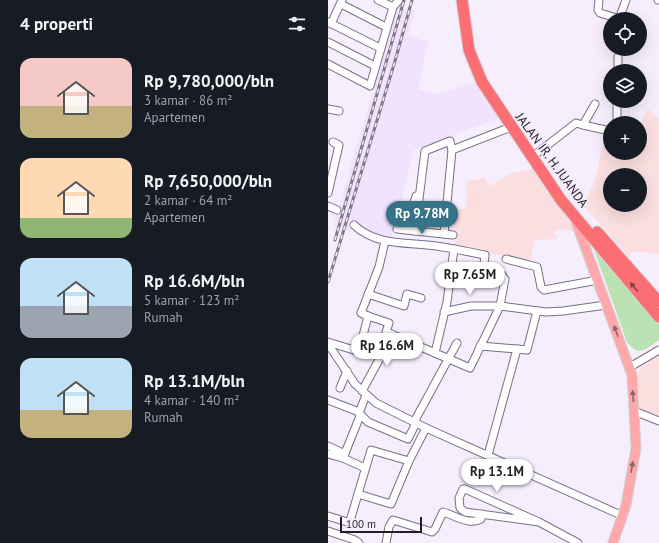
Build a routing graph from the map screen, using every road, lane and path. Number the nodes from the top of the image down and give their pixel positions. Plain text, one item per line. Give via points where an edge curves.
1 (378, 0) edge
2 (399, 0) edge
3 (462, 0) edge
4 (468, 0) edge
5 (599, 0) edge
6 (626, 0) edge
7 (342, 2) edge
8 (393, 7) junction
9 (622, 12) edge
10 (603, 14) edge
11 (330, 23) edge
12 (386, 27) junction
13 (328, 42) edge
14 (380, 48) junction
15 (618, 57) dead end
16 (328, 64) edge
17 (618, 64) edge
18 (375, 66) junction
19 (485, 81) junction
20 (595, 104) dead end
21 (328, 109) edge
22 (340, 111) dead end
23 (583, 125) junction
24 (511, 127) junction
25 (603, 129) edge
26 (333, 142) dead end
27 (452, 150) junction
28 (536, 154) junction
29 (422, 175) junction
30 (328, 193) edge
31 (328, 206) edge
32 (337, 210) dead end
33 (574, 211) junction
34 (354, 225) dead end
35 (397, 229) dead end
36 (406, 230) junction
37 (415, 231) junction
38 (444, 234) junction
39 (453, 235) dead end
40 (385, 241) junction
41 (454, 249) junction
42 (506, 259) dead end
43 (598, 280) junction
44 (368, 294) junction
45 (421, 298) dead end
46 (659, 302) edge
47 (606, 305) junction
48 (500, 306) junction
49 (537, 311) junction
50 (444, 312) junction
51 (368, 316) junction
52 (659, 317) edge
53 (392, 334) junction
54 (328, 343) edge
55 (457, 343) dead end
56 (480, 346) junction
57 (517, 349) junction
58 (659, 350) edge
59 (435, 353) junction
60 (448, 360) junction
61 (630, 367) junction
62 (347, 371) junction
63 (340, 388) dead end
64 (364, 393) junction
65 (328, 400) edge
66 (634, 411) junction
67 (359, 414) junction
68 (659, 420) edge
69 (415, 422) junction
70 (426, 428) junction
71 (328, 446) edge
72 (328, 454) edge
73 (488, 455) junction
74 (344, 456) junction
75 (409, 461) junction
76 (365, 468) junction
77 (358, 494) junction
78 (482, 514) junction
79 (621, 515) junction
80 (328, 516) edge
81 (539, 522) junction
82 (328, 531) edge
83 (359, 543) edge
84 (386, 543) edge
85 (578, 543) edge
86 (609, 543) edge
87 (613, 543) edge

1 - 8 street
2 - 8 street
3 - 19 highway, JALAN IR. H. JUANDA via 469,50
4 - 19 highway, JALAN IR. H. JUANDA via 472,36
5 - 10 street via 598,10
6 - 9 street
7 - 11 street
7 - 12 street
8 - 12 street
11 - 14 street
12 - 14 street
13 - 18 street
14 - 18 street
15 - 17 street
16 - 18 street via 370,86
19 - 24 highway, JALAN IR. H. JUANDA
19 - 28 highway, JALAN IR. H. JUANDA
20 - 23 street
21 - 22 street
23 - 25 street
23 - 28 street via 576,123
24 - 27 street
24 - 33 highway, JALAN IR. H. JUANDA
26 - 30 street via 339,145
27 - 29 street via 450,141 426,151
27 - 38 street
28 - 33 highway, JALAN IR. H. JUANDA
29 - 36 street
29 - 37 street
31 - 32 street
33 - 43 main road
33 - 46 highway via 613,248
52 -> 33 highway, JALAN IR. H. JUANDA
34 - 40 street via 369,236
35 - 36 street
36 - 37 street
37 - 38 street
38 - 39 street
40 - 41 street
40 - 44 street via 379,267
41 - 48 street via 485,255 483,273 502,275 505,279
41 - 50 street
42 - 43 street via 537,267 544,290
43 - 47 main road
44 - 45 street via 404,306 407,294
44 - 51 street via 361,313
47 - 49 street via 563,311
61 -> 47 main road
48 - 49 street
48 - 50 street via 471,306
48 - 56 street
49 - 57 street via 527,350
50 - 59 street
51 - 53 street via 389,323 386,332
51 - 54 street via 359,351
53 - 59 street
53 - 64 street
54 - 62 street
55 - 60 street
56 - 57 street
56 - 60 street via 470,368
57 - 73 street
58 - 61 street
59 - 60 street
60 - 69 street
66 -> 61 main road
62 - 63 street
62 - 64 street
64 - 67 street
64 - 69 street via 382,406
65 - 67 street
66 - 68 street
79 -> 66 main road via 636,448
67 - 69 street via 368,422 406,438
67 - 74 street
69 - 70 street
70 - 73 street
70 - 75 street
71 - 74 street
72 - 74 street
73 - 79 street
74 - 76 street
75 - 76 street via 370,450
75 - 77 street via 390,504
76 - 77 street
77 - 80 street via 349,522
78 - 81 street
78 - 81 street via 461,510 459,498 463,490
78 - 84 street via 481,519 477,521 457,518 443,512 432,532 393,520
79 - 86 main road
79 - 87 main road
81 - 85 street
82 - 83 street

